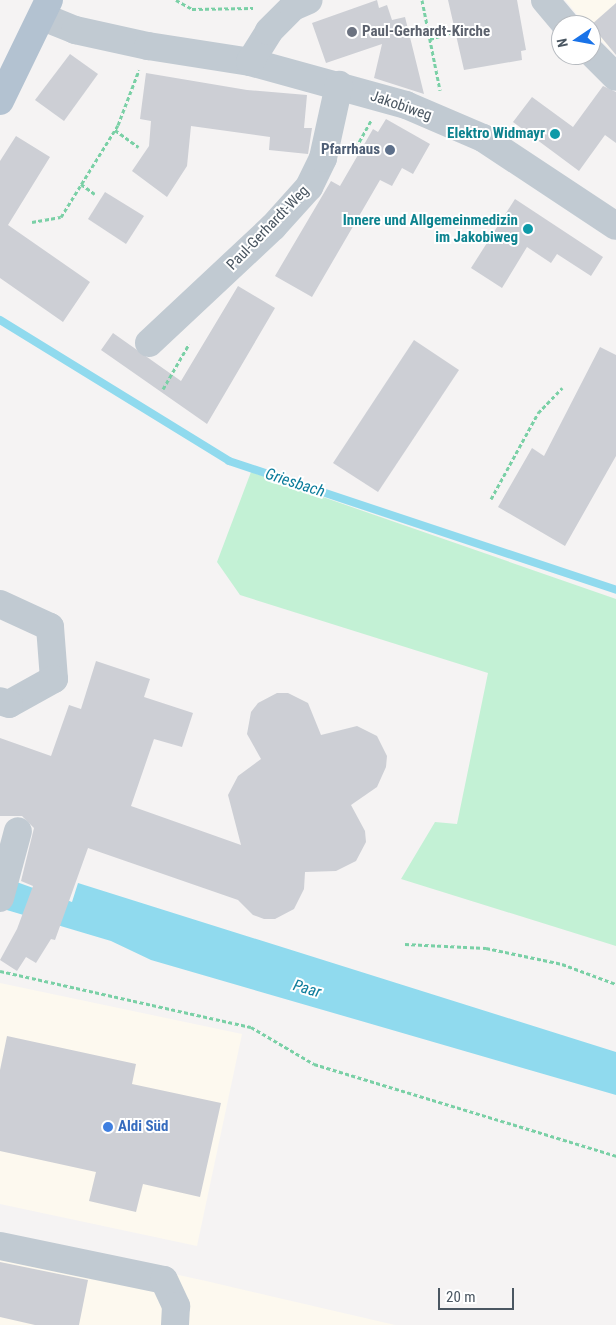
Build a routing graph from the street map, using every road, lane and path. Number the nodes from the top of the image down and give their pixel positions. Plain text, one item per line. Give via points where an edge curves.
1 (176, 0) edge
2 (309, 0) edge
3 (422, 0) edge
4 (545, 0) edge
5 (259, 8) dead end
6 (46, 9) edge
7 (558, 15) edge
8 (450, 33) dead end
9 (430, 38) junction
10 (148, 46) junction
11 (250, 62) junction
12 (601, 62) edge
13 (616, 77) edge
14 (339, 85) junction
15 (385, 99) junction
16 (0, 101) edge
17 (447, 122) junction
18 (115, 130) junction
19 (138, 147) dead end
20 (324, 158) junction
21 (81, 184) junction
22 (95, 194) dead end
23 (32, 222) dead end
24 (616, 226) edge
25 (149, 343) dead end
26 (562, 388) dead end
27 (492, 499) dead end
28 (0, 604) edge
29 (0, 701) edge
30 (18, 831) dead end
31 (0, 898) edge
32 (405, 944) dead end
33 (0, 971) edge
34 (616, 984) edge
35 (616, 1156) edge
36 (0, 1246) edge
37 (175, 1325) edge

1 - 5 path via 192,9
2 - 11 street via 293,7 269,31
3 - 9 path
4 - 7 street
6 - 10 street, Jakobiweg via 75,30
6 - 16 main road
8 - 9 path
9 - 17 path
10 - 11 street, Jakobiweg
10 - 18 path
11 - 14 street, Jakobiweg
12 - 13 street
14 - 15 street, Jakobiweg
14 - 20 street, Paul-Gerhardt-Weg
15 - 17 street, Jakobiweg
15 - 20 path via 344,168
17 - 24 street, Jakobiweg via 483,138
18 - 19 path
18 - 21 path
20 - 25 street, Paul-Gerhardt-Weg via 309,187 273,227
21 - 22 path
21 - 23 path via 61,217
26 - 27 path via 538,413
28 - 29 street via 50,627 54,679 9,704
30 - 31 street
32 - 34 path via 486,948 562,964
33 - 35 path via 252,1027 314,1064
36 - 37 street via 164,1280 176,1306

